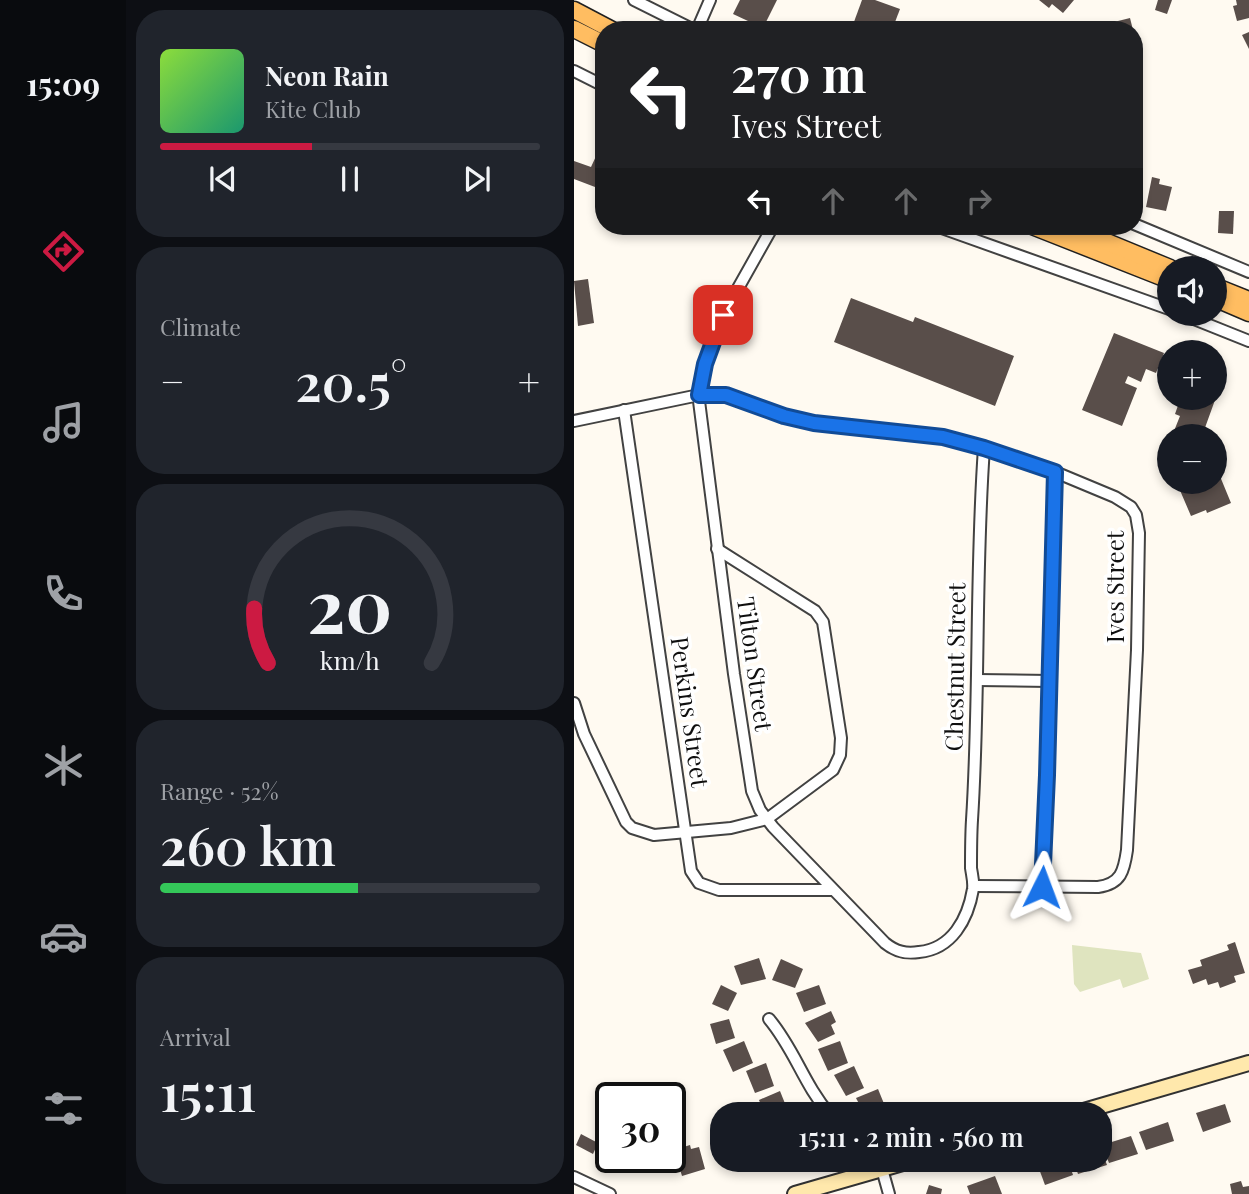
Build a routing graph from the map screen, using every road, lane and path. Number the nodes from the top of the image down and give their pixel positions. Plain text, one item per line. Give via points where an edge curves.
1 (634, 0) edge
2 (710, 0) edge
3 (574, 10) edge
4 (595, 21) edge
5 (677, 21) edge
6 (700, 21) edge
7 (574, 29) edge
8 (595, 40) edge
9 (574, 71) edge
10 (595, 82) edge
11 (1143, 227) edge
12 (768, 235) edge
13 (961, 235) edge
14 (1055, 235) edge
15 (1090, 235) edge
16 (1157, 263) edge
17 (1249, 272) edge
18 (1157, 275) edge
19 (1227, 291) edge
20 (1249, 300) edge
21 (1227, 304) edge
22 (1157, 305) edge
23 (1249, 313) edge
24 (1212, 326) edge
25 (1249, 341) edge
26 (699, 395) junction
27 (624, 410) junction
28 (574, 421) edge
29 (984, 448) junction
30 (1055, 472) junction
31 (717, 549) junction
32 (977, 680) junction
33 (1050, 681) junction
34 (574, 703) edge
35 (767, 819) junction
36 (685, 830) junction
37 (974, 886) junction
38 (1042, 887) junction
39 (833, 890) junction
40 (769, 1019) dead end
41 (1249, 1063) edge
42 (820, 1102) edge
43 (1112, 1103) edge
44 (857, 1172) edge
45 (880, 1172) edge
46 (574, 1177) edge
47 (610, 1194) edge
48 (795, 1194) edge
49 (889, 1194) edge

1 - 5 street
2 - 6 street
3 - 4 main road
7 - 8 main road
9 - 10 street
11 - 17 street
12 - 26 street, Tilton Street via 723,315
13 - 22 street
14 - 18 main road
15 - 16 main road
19 - 20 main road
21 - 23 main road
24 - 25 street
26 - 27 street, Ives Street
26 - 29 street, Ives Street via 726,395 814,423 928,434
26 - 31 street, Tilton Street
27 - 28 street, Ives Street
27 - 36 street, Perkins Street
29 - 30 street, Ives Street
29 - 32 street, Chestnut Street
30 - 33 street
30 - 38 street, Ives Street via 1115,497 1136,514 1137,650 1124,871 1106,886
31 - 35 street, Tilton Street via 752,791
31 - 35 street via 815,611 827,639 840,755 833,770
32 - 33 street
32 - 37 street, Chestnut Street via 971,841
33 - 38 street
34 - 36 street via 626,822 654,835
35 - 36 street via 731,828
35 - 39 street, Tilton Street
36 - 39 street, Perkins Street via 691,870 705,887
37 - 38 street, Ives Street
37 - 39 street, Tilton Street via 960,925 948,942 934,950 906,954 885,943
40 - 42 street via 786,1039
41 - 43 street
44 - 48 street
45 - 49 street
46 - 47 street

